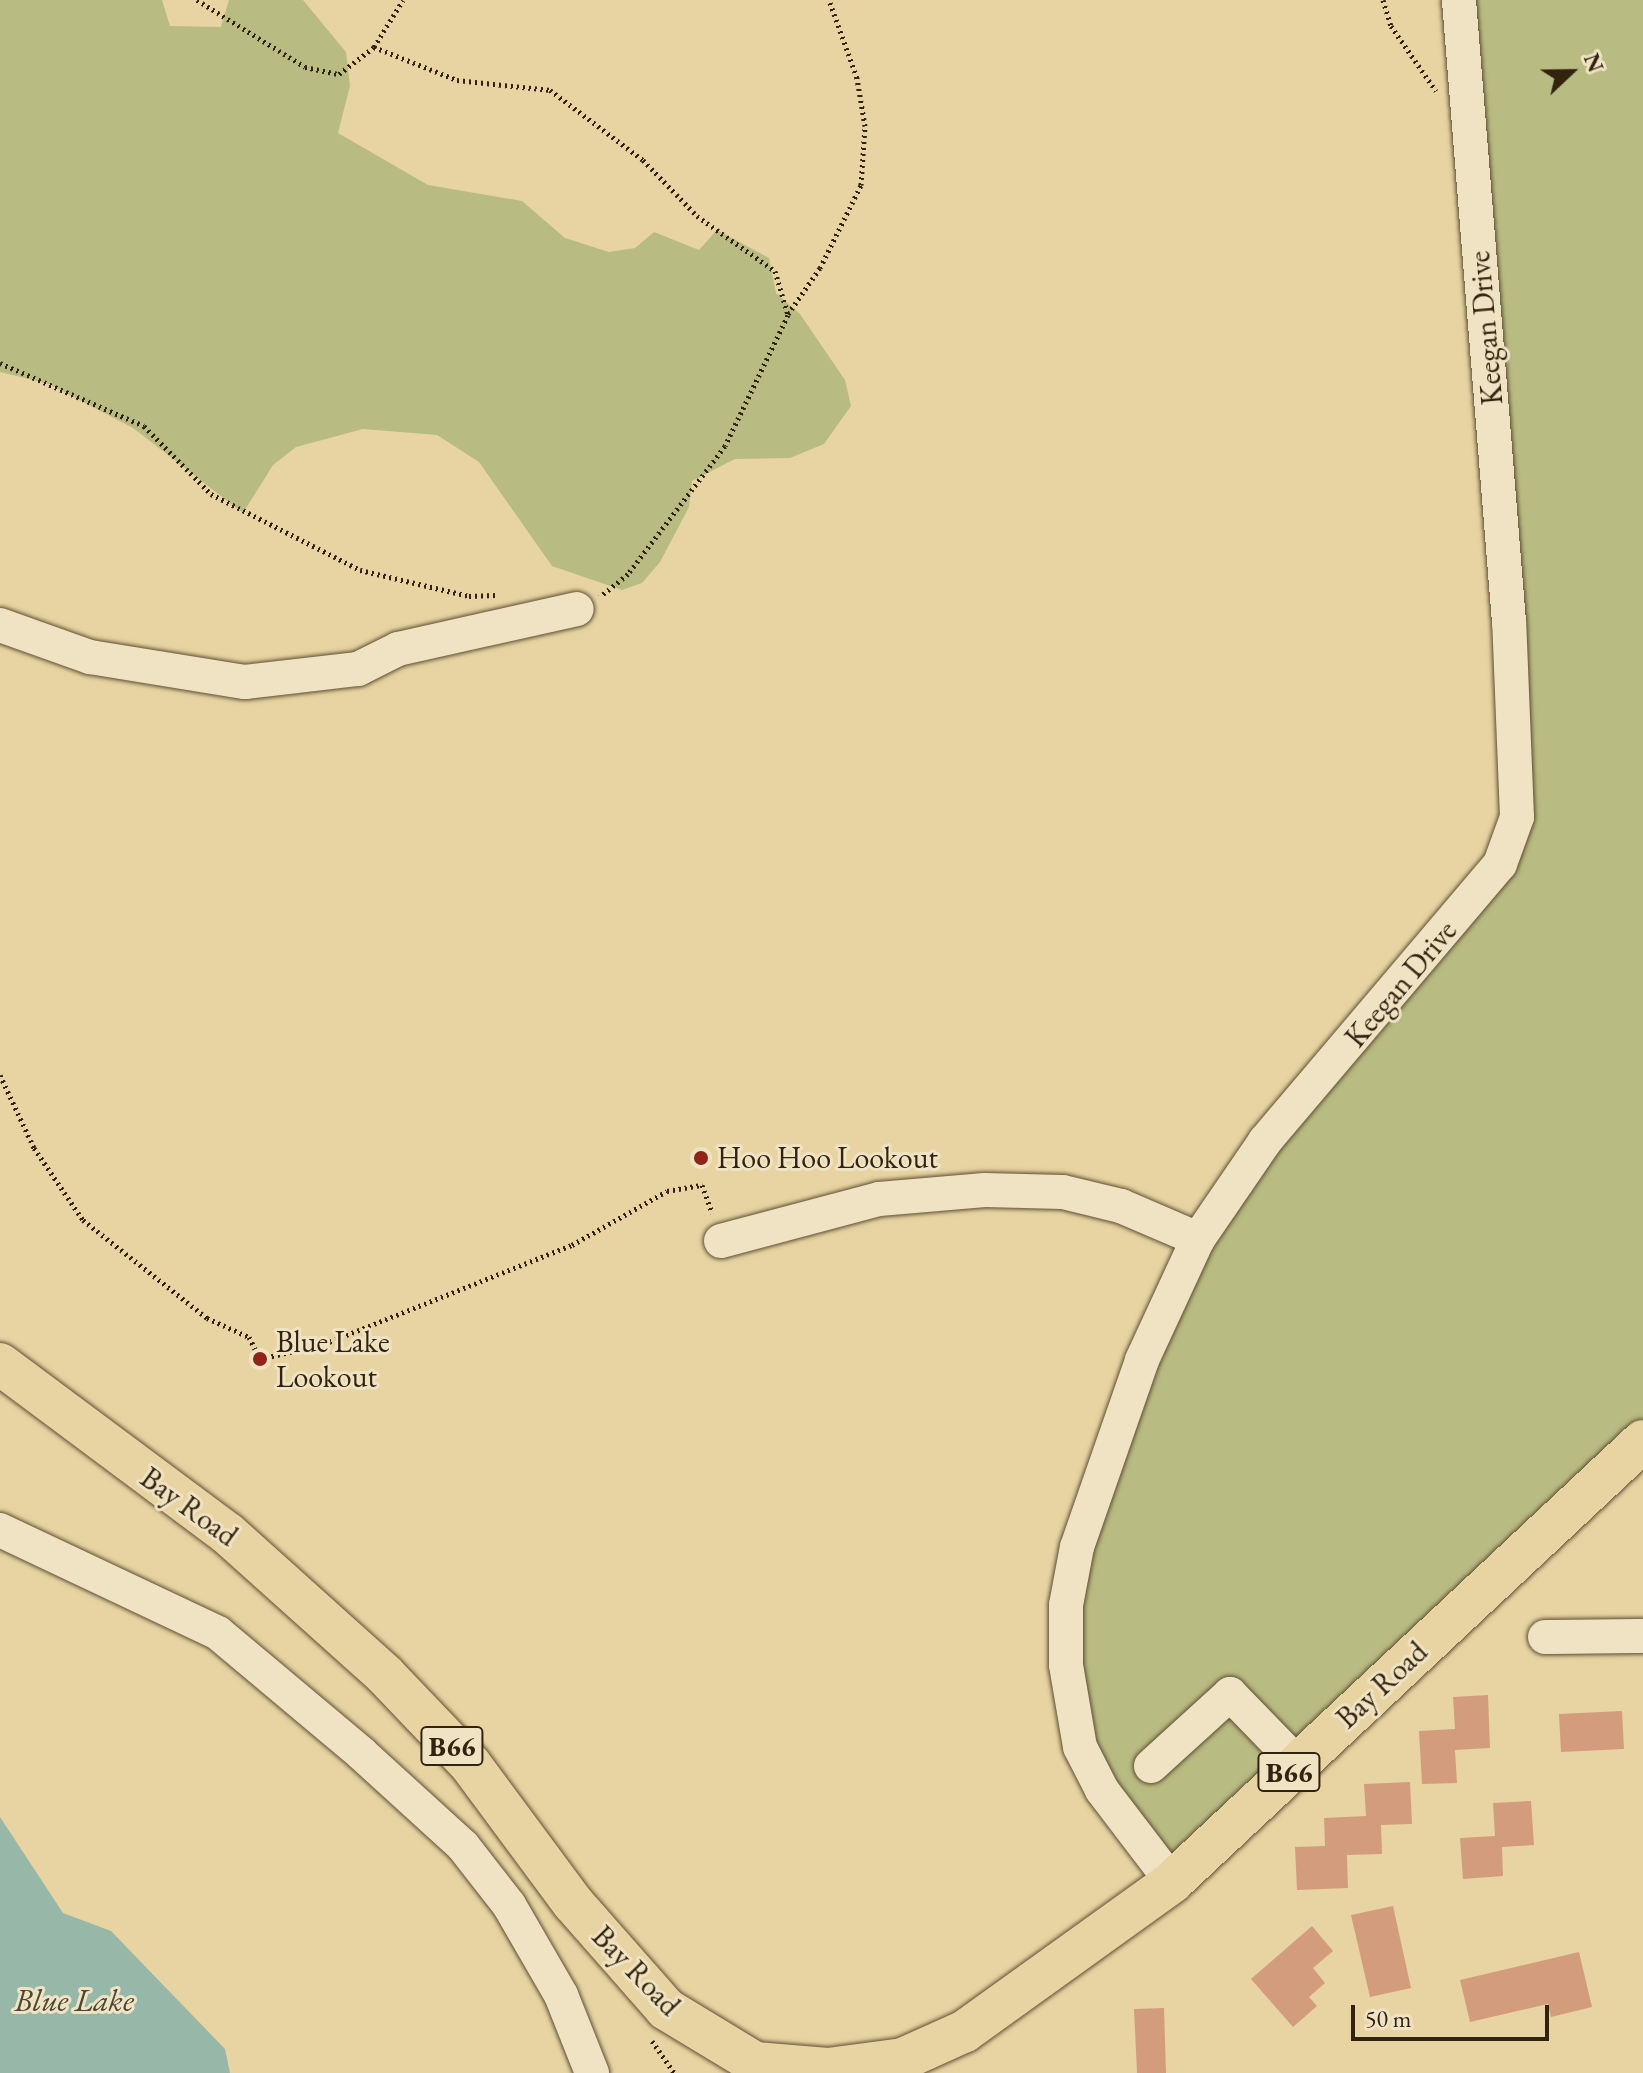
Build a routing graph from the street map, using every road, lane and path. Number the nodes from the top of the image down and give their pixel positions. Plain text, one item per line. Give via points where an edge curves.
1 (197, 0) edge
2 (403, 0) edge
3 (829, 0) edge
4 (1383, 0) edge
5 (1459, 0) edge
6 (374, 47) junction
7 (1469, 122) junction
8 (788, 315) junction
9 (0, 363) edge
10 (501, 594) dead end
11 (577, 609) joint
12 (0, 625) edge
13 (0, 1075) edge
14 (1198, 1239) junction
15 (721, 1241) joint
16 (0, 1364) edge
17 (1643, 1441) edge
18 (0, 1530) edge
19 (1643, 1636) edge
20 (1545, 1637) dead end
21 (1298, 1764) junction
22 (1151, 1766) dead end
23 (1172, 1882) junction
24 (648, 2036) dead end
25 (754, 2068) edge
26 (592, 2073) edge
27 (674, 2073) edge

1 - 6 path via 305,67 339,74
2 - 6 path
3 - 8 path via 857,78 865,126 861,185 820,268
4 - 7 path via 1391,26 1427,83
5 - 7 street, Keegan Drive
6 - 8 path via 457,80 550,90 643,160 697,216 775,271
7 - 14 street, Keegan Drive via 1517,817 1500,864 1265,1141
8 - 11 path via 725,446 628,574
9 - 10 path via 144,426 211,494 360,570 469,596
11 - 12 street via 398,649 358,669 245,682 90,657
13 - 15 path via 34,1148 83,1220 207,1318 249,1337 260,1359 324,1344 572,1245 667,1191 702,1185
14 - 15 street via 1121,1206 1063,1192 985,1190 879,1199
14 - 23 street, Keegan Drive via 1142,1360 1077,1547 1066,1605 1070,1708 1080,1747 1102,1790
16 - 25 main road, Bay Road / B66 via 305,1599 470,1764 573,1903 666,2009
17 - 21 main road, Bay Road / B66
18 - 26 street via 218,1633 463,1846 509,1905 561,1995
19 - 20 street
21 - 22 street via 1230,1694
21 - 23 main road, Bay Road / B66
23 - 25 main road, Bay Road / B66 via 998,2010 903,2059 828,2069
24 - 27 path

